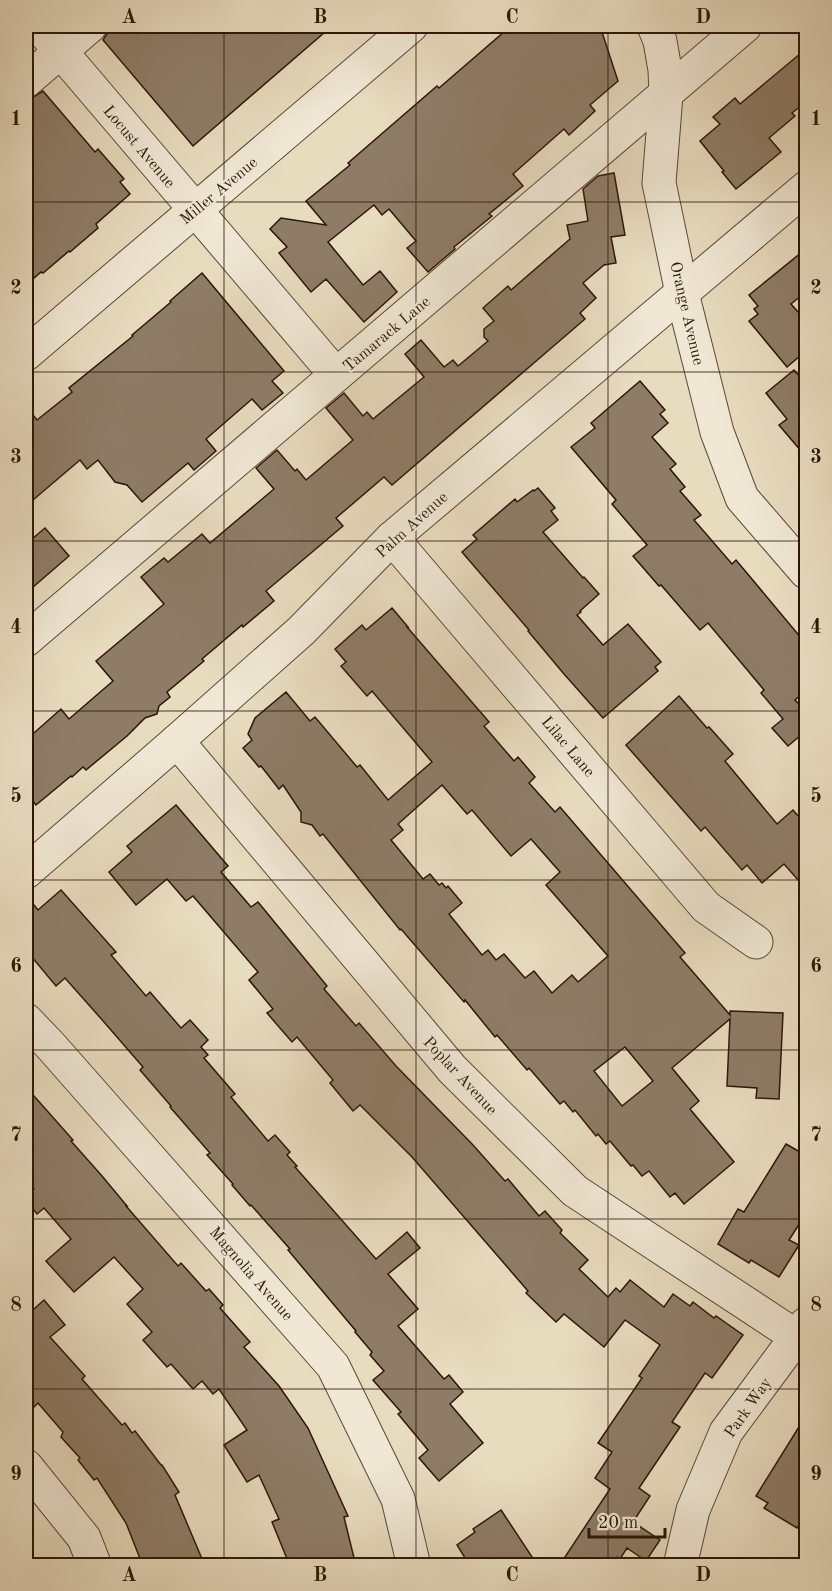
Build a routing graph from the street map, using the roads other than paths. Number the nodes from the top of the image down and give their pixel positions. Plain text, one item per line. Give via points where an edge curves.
1 (39, 26) edge
2 (90, 26) edge
3 (411, 26) edge
4 (654, 26) edge
5 (745, 26) edge
6 (60, 51) junction
7 (26, 81) edge
8 (666, 94) junction
9 (807, 188) edge
10 (194, 210) junction
11 (682, 293) junction
12 (26, 354) edge
13 (336, 375) junction
14 (392, 538) junction
15 (807, 572) edge
16 (26, 640) edge
17 (177, 741) junction
18 (26, 873) edge
19 (756, 942) dead end
20 (26, 1020) edge
21 (803, 1334) edge
22 (26, 1466) edge
23 (95, 1566) edge
24 (414, 1566) edge
25 (680, 1566) edge

1 - 6 street, Locust Avenue
2 - 6 street
3 - 10 street, Miller Avenue
4 - 8 street, Orange Avenue via 660,41
5 - 8 street, Tamarack Lane
6 - 7 street
6 - 10 street, Locust Avenue
8 - 11 street, Orange Avenue via 659,183
8 - 13 street, Tamarack Lane
9 - 11 street, Palm Avenue
10 - 12 street, Miller Avenue
10 - 13 street, Locust Avenue
11 - 14 street, Palm Avenue
11 - 15 street, Orange Avenue via 717,432 742,498
13 - 16 street, Tamarack Lane
14 - 17 street, Palm Avenue via 301,631
14 - 19 street, Lilac Lane via 706,908
17 - 18 street, Palm Avenue
17 - 21 street, Poplar Avenue via 452,1069 575,1191
20 - 24 street, Magnolia Avenue via 333,1366 398,1499
21 - 25 street, Park Way via 726,1432 693,1510
22 - 23 street via 84,1538

